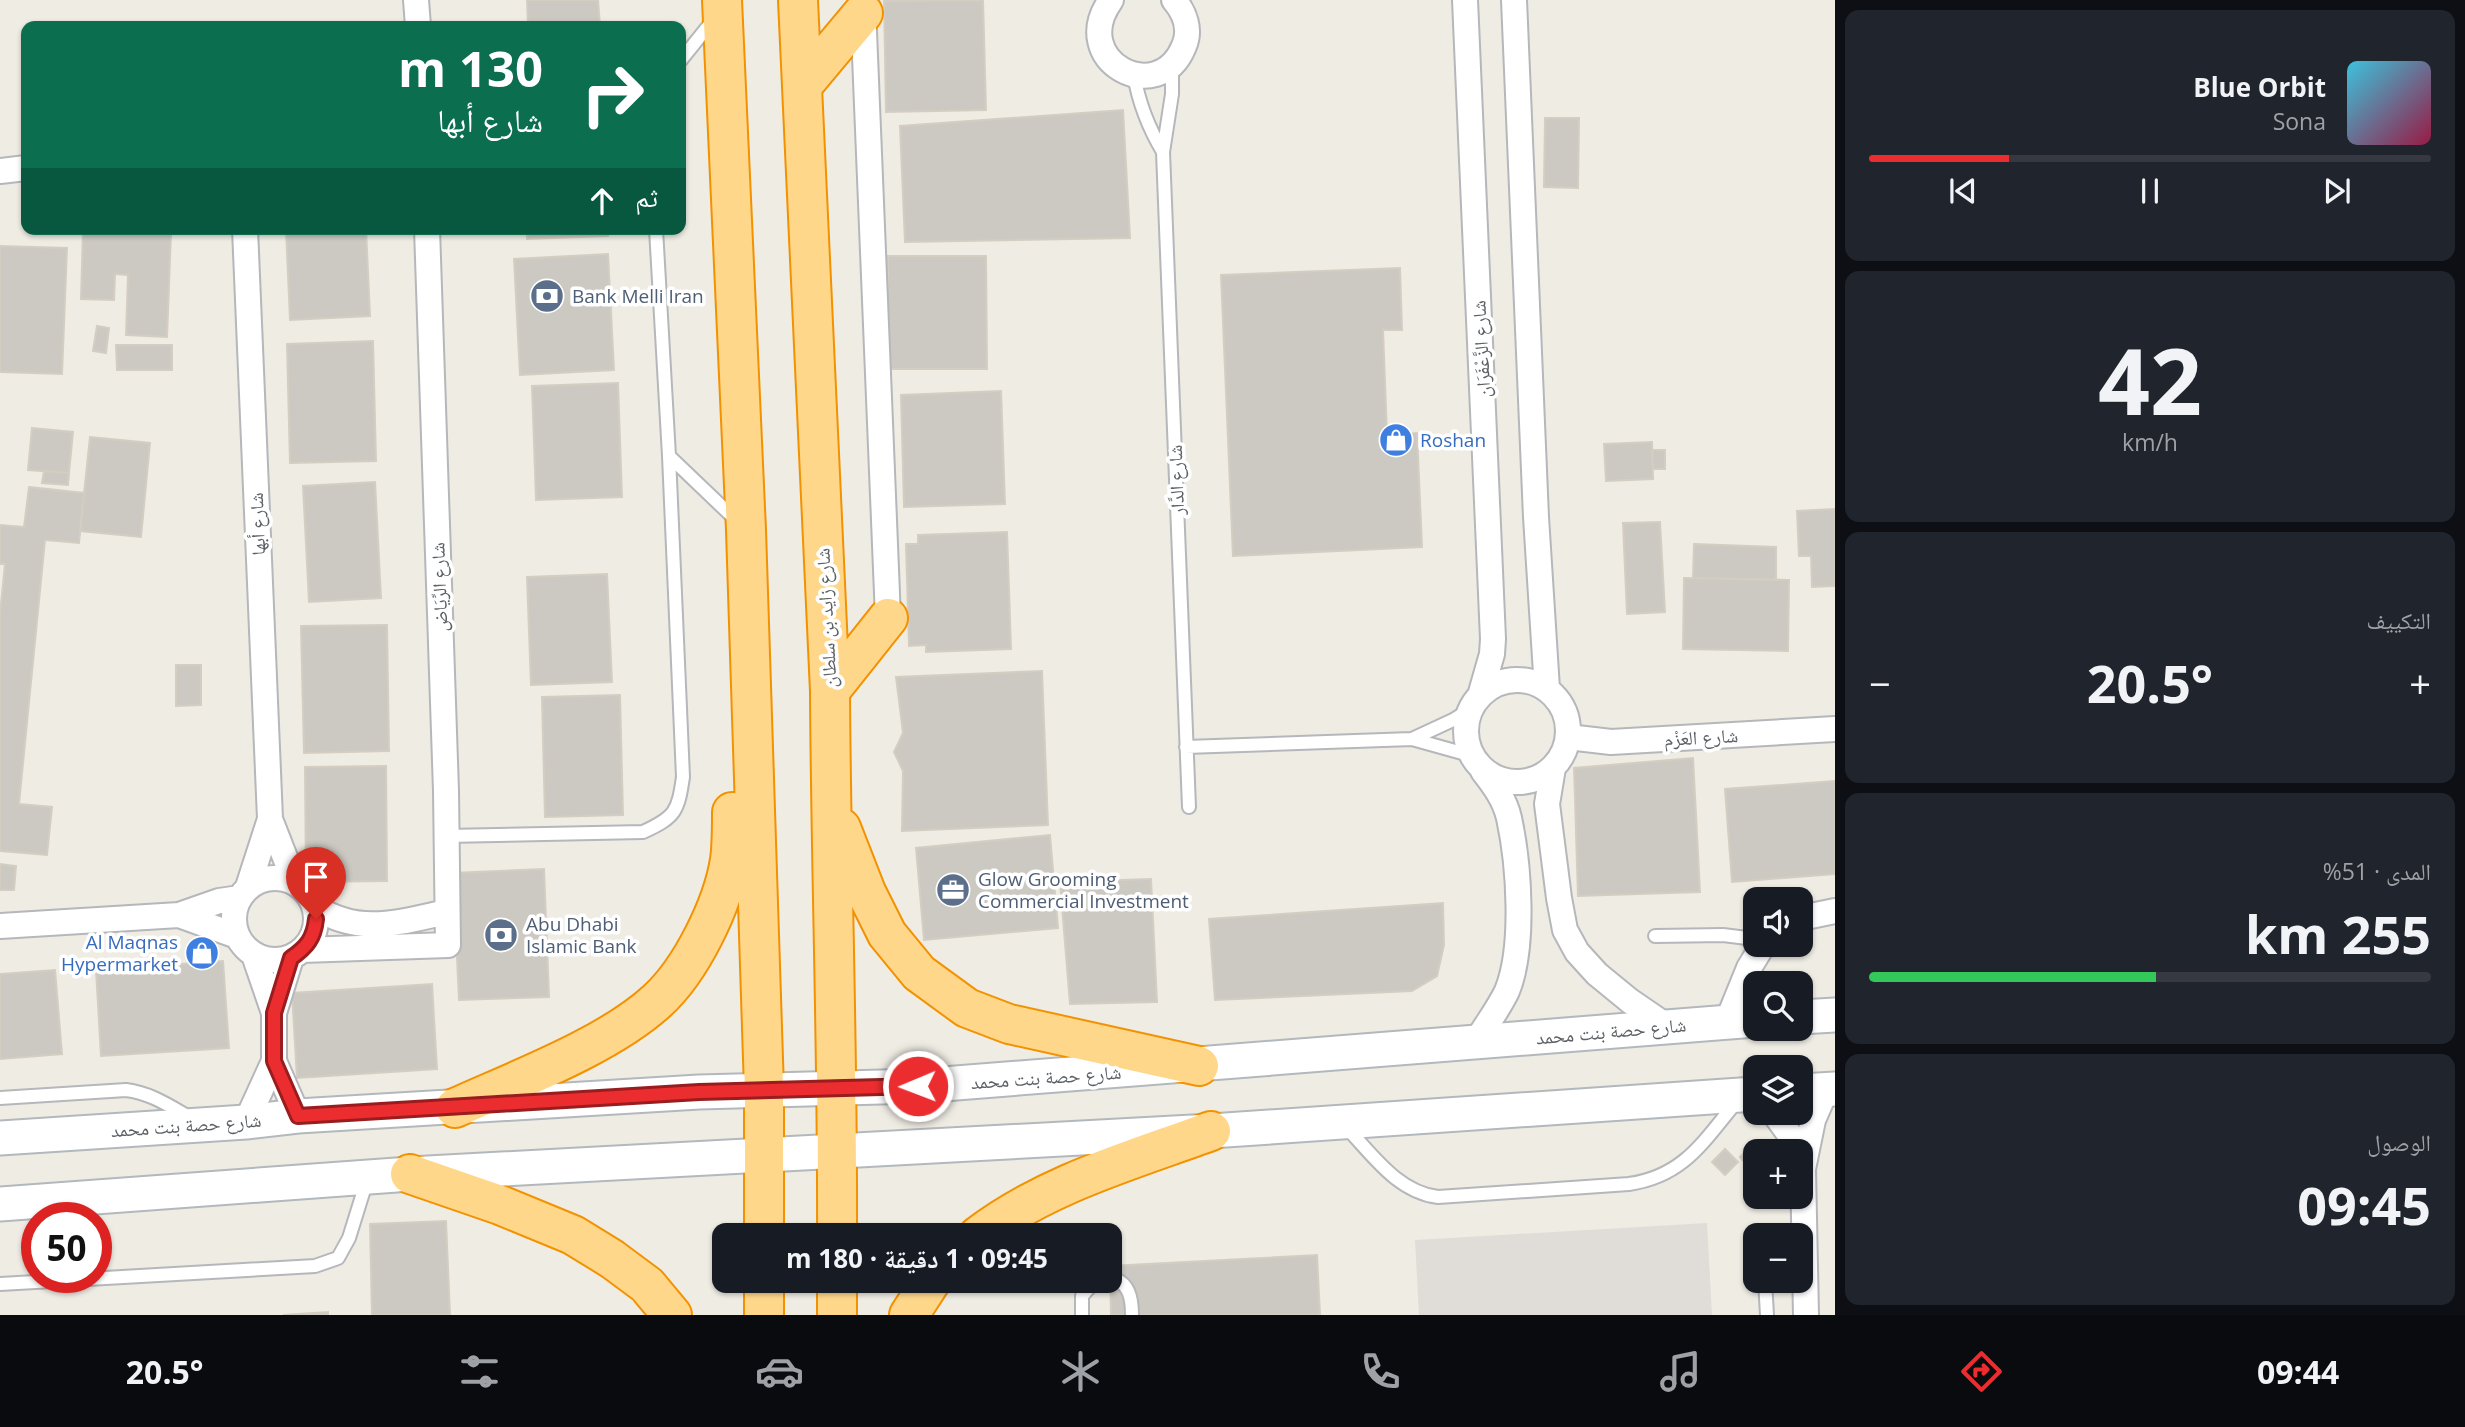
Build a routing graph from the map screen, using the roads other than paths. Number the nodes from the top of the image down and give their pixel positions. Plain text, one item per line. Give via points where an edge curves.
1 (416, 0) edge
2 (798, 0) edge
3 (1098, 0) edge
4 (1111, 0) edge
5 (1174, 0) edge
6 (1465, 0) edge
7 (1514, 0) edge
8 (722, 4) edge
9 (863, 6) edge
10 (418, 21) edge
11 (1098, 26) junction
12 (686, 53) edge
13 (1172, 64) junction
14 (1134, 75) junction
15 (802, 86) junction
16 (1163, 152) junction
17 (21, 169) edge
18 (0, 171) edge
19 (245, 235) edge
20 (427, 235) edge
21 (656, 235) edge
22 (670, 456) junction
23 (746, 530) junction
24 (888, 618) joint
25 (1547, 689) junction
26 (830, 691) junction
27 (1476, 702) junction
28 (1835, 729) edge
29 (1568, 737) junction
30 (1412, 739) junction
31 (1186, 747) junction
32 (1476, 761) junction
33 (1553, 768) junction
34 (830, 800) junction
35 (1189, 807) dead end
36 (270, 819) junction
37 (446, 836) junction
38 (295, 883) junction
39 (244, 892) junction
40 (315, 907) junction
41 (1835, 911) edge
42 (447, 912) junction
43 (179, 915) junction
44 (1813, 916) edge
45 (0, 926) edge
46 (237, 936) junction
47 (1655, 936) dead end
48 (1743, 938) edge
49 (296, 954) junction
50 (254, 955) junction
51 (1756, 957) edge
52 (274, 1013) junction
53 (1835, 1015) edge
54 (1813, 1016) edge
55 (1741, 1021) edge
56 (1668, 1027) junction
57 (1476, 1042) junction
58 (274, 1061) junction
59 (1199, 1066) junction
60 (837, 1088) junction
61 (764, 1090) junction
62 (1820, 1090) edge
63 (1743, 1096) edge
64 (0, 1098) edge
65 (1743, 1104) edge
66 (454, 1108) junction
67 (298, 1116) junction
68 (246, 1122) junction
69 (1342, 1123) junction
70 (201, 1125) junction
71 (1211, 1131) junction
72 (0, 1138) edge
73 (1807, 1139) edge
74 (837, 1151) junction
75 (765, 1156) junction
76 (410, 1174) junction
77 (368, 1177) junction
78 (0, 1204) edge
79 (764, 1223) edge
80 (837, 1223) edge
81 (997, 1223) edge
82 (1122, 1283) edge
83 (0, 1284) edge
84 (764, 1293) edge
85 (837, 1293) edge
86 (924, 1293) edge
87 (1084, 1293) edge
88 (1766, 1293) edge
89 (1805, 1293) edge
90 (672, 1315) edge
91 (764, 1315) edge
92 (837, 1315) edge
93 (909, 1315) edge
94 (1082, 1315) edge
95 (1132, 1315) edge
96 (1767, 1315) edge
97 (1806, 1315) edge

1 - 10 street
2 - 15 highway, شارع زايد بن سلطان
3 - 11 street
4 - 11 street
5 - 13 street via 1187,27 1181,54
6 - 27 street, شارع الزَّعْفَرَان via 1493,639
7 - 25 street
8 - 12 lane
8 - 23 highway
9 - 15 highway
9 - 24 street
11 - 14 street via 1110,62
13 - 14 street via 1161,72
13 - 16 lane, شارع الدَّار
14 - 16 lane, شارع الدَّار via 1139,103
15 - 26 highway, شارع زايد بن سلطان
16 - 31 lane, شارع الدَّار
17 - 18 street
19 - 36 street, شارع أبها
20 - 37 street, شارع الرِّيَاض
21 - 22 lane
22 - 23 lane
22 - 37 lane via 683,777 674,814 643,832
23 - 61 highway
23 - 66 highway via 730,861 713,915 693,955 657,1001 620,1028 564,1059
24 - 26 highway
25 - 27 street via 1513,680 1491,687
25 - 29 street via 1560,702
26 - 34 highway, شارع زايد بن سلطان
27 - 30 lane via 1453,720
27 - 32 street via 1466,732
28 - 29 street, شارع العَزْم via 1611,742
29 - 33 street
30 - 31 lane
30 - 32 lane
31 - 35 lane, شارع الدَّار
32 - 33 street via 1501,780 1515,782
32 - 57 street via 1498,791 1508,817 1518,926 1507,990
33 - 56 street via 1547,804 1566,930 1577,952 1597,974
34 - 59 highway via 887,934 919,973 967,1008 1009,1024
34 - 60 highway, شارع زايد بن سلطان
36 - 38 street, شارع أبها
36 - 39 street, شارع أبها
37 - 42 street, شارع الرِّيَاض
38 - 39 street via 271,877
38 - 40 street
39 - 43 street
39 - 46 street via 234,910
40 - 42 street via 346,922 370,925
40 - 49 street via 315,930 310,942
41 - 44 street
42 - 49 street, شارع الرِّيَاض via 448,945
43 - 45 street
43 - 46 street
46 - 50 street
47 - 48 lane
49 - 50 street via 279,960
49 - 52 street
50 - 52 street
51 - 55 street via 1749,968
52 - 58 street
53 - 54 main road
55 - 56 main road, شارع حصة بنت محمد
56 - 57 main road, شارع حصة بنت محمد
57 - 59 main road, شارع حصة بنت محمد
58 - 67 street
58 - 68 street
59 - 60 main road, شارع حصة بنت محمد
60 - 61 main road, شارع حصة بنت محمد
60 - 74 highway, شارع زايد بن سلطان
61 - 66 main road, شارع حصة بنت محمد
61 - 75 highway
62 - 73 street
63 - 69 main road
64 - 70 lane via 141,1092
65 - 69 lane via 1688,1159 1659,1178 1438,1197 1398,1182
66 - 67 main road, شارع حصة بنت محمد
67 - 68 main road, شارع حصة بنت محمد
68 - 70 main road, شارع حصة بنت محمد
69 - 71 main road
70 - 72 main road, شارع حصة بنت محمد
71 - 74 main road
71 - 81 highway via 1057,1189
74 - 75 main road
74 - 80 highway, شارع زايد بن سلطان
75 - 76 main road
75 - 79 highway
76 - 77 main road
76 - 90 highway via 573,1235 647,1285
77 - 78 main road
77 - 83 lane via 338,1258 315,1266
82 - 95 lane via 1130,1294
84 - 91 highway
85 - 92 highway
86 - 93 highway
87 - 94 lane
88 - 96 lane
89 - 97 street

